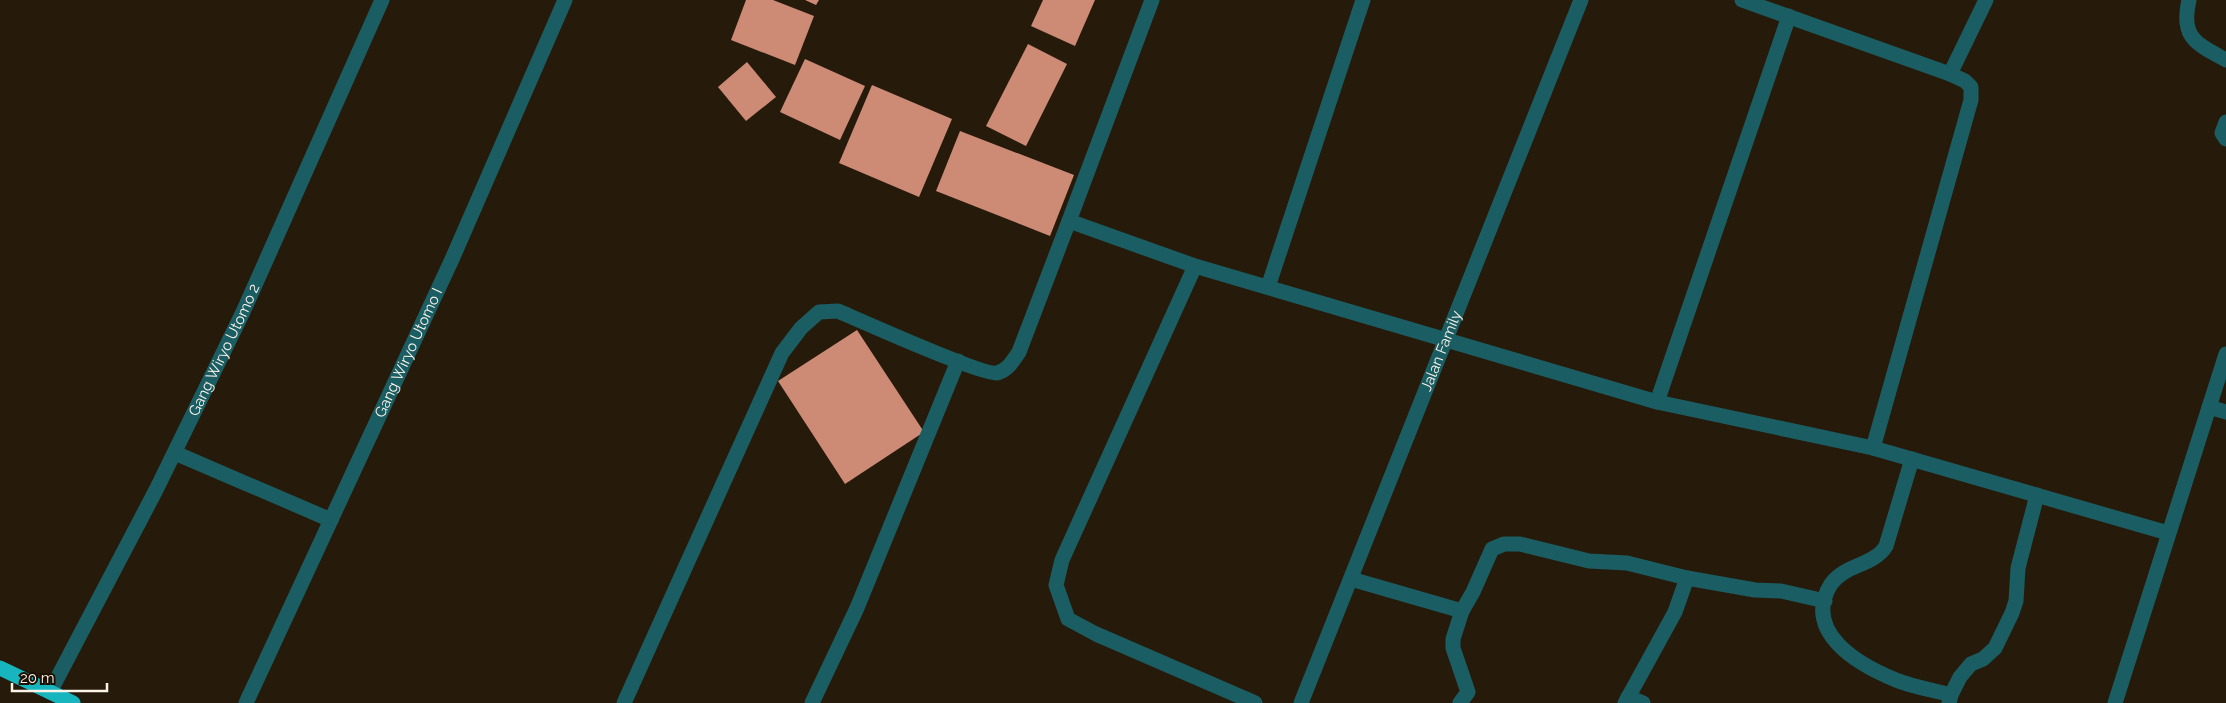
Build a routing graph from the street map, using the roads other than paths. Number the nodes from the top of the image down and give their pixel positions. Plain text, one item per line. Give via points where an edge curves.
1 (382, 0) edge
2 (565, 0) edge
3 (1152, 0) edge
4 (1363, 0) edge
5 (1581, 0) edge
6 (1742, 0) edge
7 (1986, 0) edge
8 (2189, 0) edge
9 (1789, 16) junction
10 (2226, 60) edge
11 (1950, 74) junction
12 (2226, 122) edge
13 (2226, 139) edge
14 (1069, 221) junction
15 (1195, 266) junction
16 (1268, 287) junction
17 (1447, 339) junction
18 (2226, 354) edge
19 (958, 361) junction
20 (1657, 402) junction
21 (2209, 407) junction
22 (2226, 412) edge
23 (1873, 448) junction
24 (175, 452) junction
25 (1912, 458) junction
26 (2037, 495) junction
27 (331, 520) junction
28 (2168, 533) junction
29 (1687, 578) junction
30 (1351, 580) junction
31 (1825, 601) junction
32 (1462, 611) junction
33 (0, 668) edge
34 (50, 692) junction
35 (1950, 699) edge
36 (1626, 700) edge
37 (73, 703) edge
38 (246, 703) edge
39 (624, 703) edge
40 (812, 703) edge
41 (1255, 703) edge
42 (1302, 703) edge
43 (1460, 703) edge
44 (1643, 703) edge
45 (2114, 703) edge

1 - 24 street, Gang Wiryo Utomo 2 via 243,312
2 - 27 street, Gang Wiryo Utomo I
3 - 14 street
4 - 16 street
5 - 17 street, Jalan Family
6 - 9 street
7 - 11 street
8 - 10 street via 2186,17 2192,40
9 - 11 street
9 - 20 street
11 - 23 street via 1971,87 1971,100
12 - 13 street via 2222,133
14 - 15 street
14 - 19 street via 1012,362 995,374
15 - 16 street
15 - 41 street via 1062,560 1056,585 1068,619
16 - 17 street
17 - 20 street
17 - 30 street, Jalan Family
18 - 21 street
19 - 39 street via 838,312 819,312 800,328 782,353
19 - 40 street via 857,608
20 - 23 street
21 - 22 street
21 - 28 street
23 - 25 street
24 - 27 street
24 - 34 street, Gang Wiryo Utomo 2
25 - 26 street
25 - 31 street via 1886,546 1881,554 1838,576
26 - 28 street
26 - 35 street via 2018,568 2016,601 2004,632 1995,648 1960,677
27 - 38 street, Gang Wiryo Utomo I
28 - 45 street
29 - 31 street
29 - 32 street via 1645,566 1589,562 1520,544 1504,544 1492,549
29 - 36 street via 1675,612
30 - 32 street
30 - 42 street, Jalan Family
31 - 35 street via 1823,617 1828,633 1859,662
32 - 43 street via 1453,639 1468,692
33 - 34 highway
34 - 37 highway
36 - 44 street

